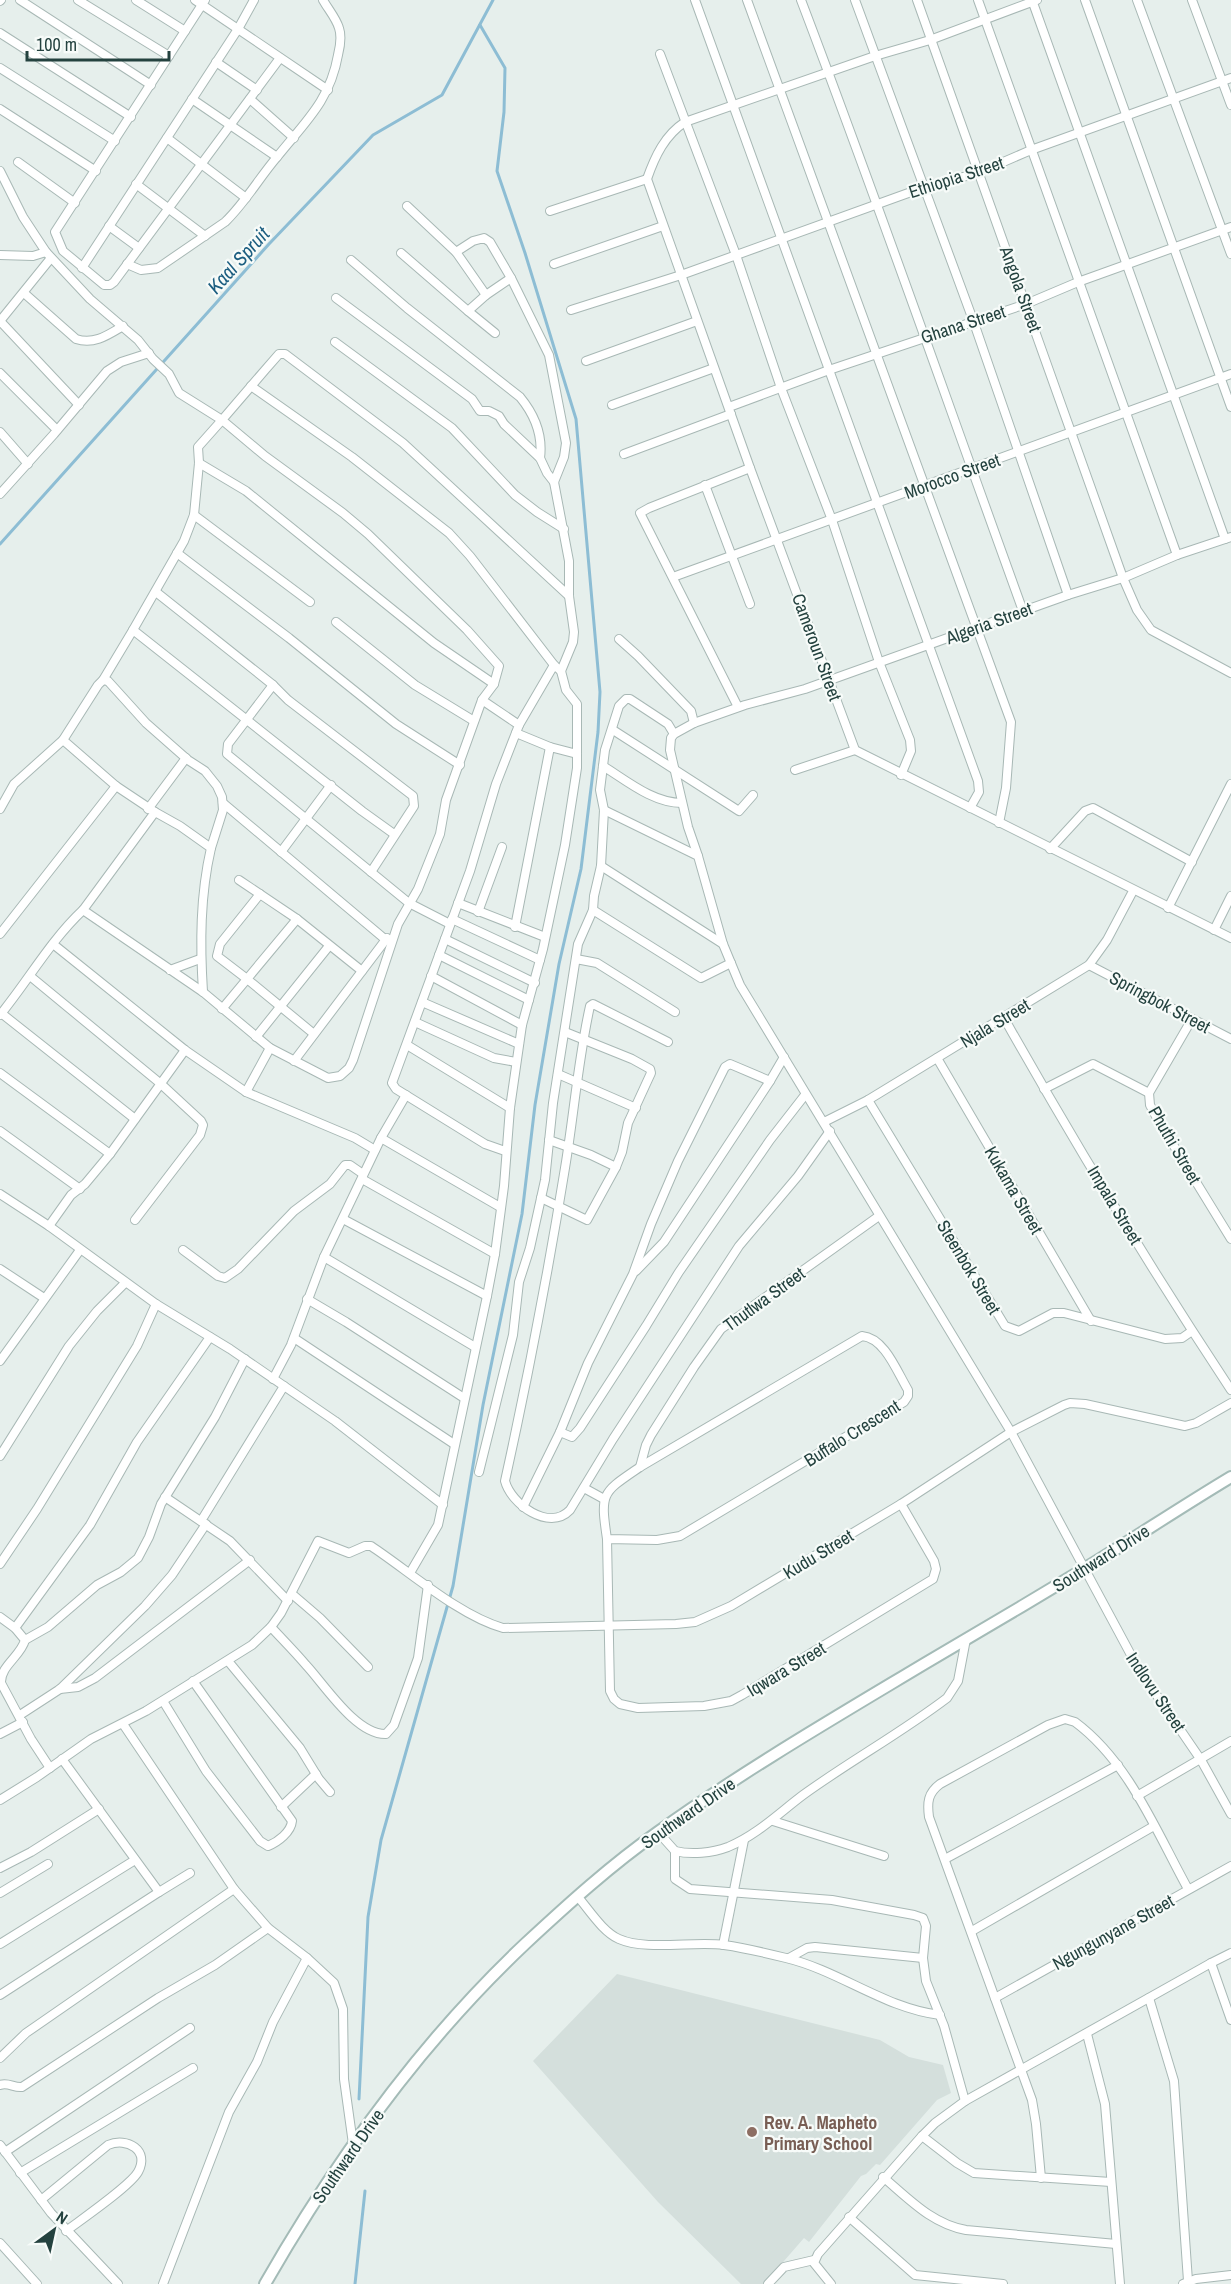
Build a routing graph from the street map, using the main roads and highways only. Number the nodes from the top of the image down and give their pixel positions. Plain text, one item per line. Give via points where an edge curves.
1 (1231, 1478) edge
2 (265, 2284) edge

1 - 2 main road, Southward Drive via 771,1757 658,1832 578,1897 525,1944 458,2013 381,2107 353,2144

